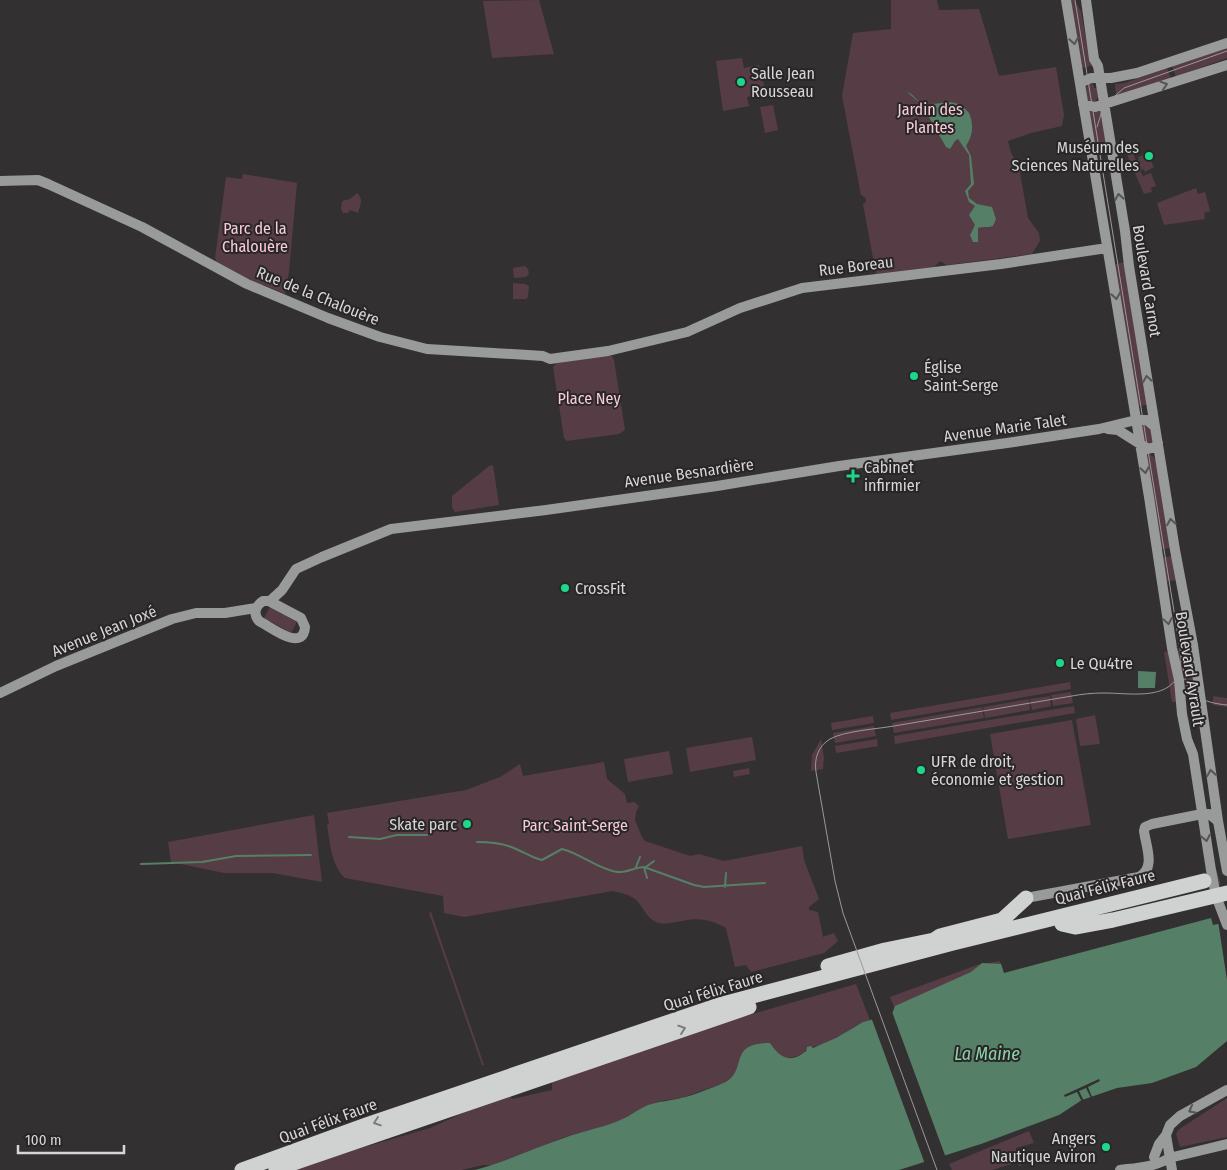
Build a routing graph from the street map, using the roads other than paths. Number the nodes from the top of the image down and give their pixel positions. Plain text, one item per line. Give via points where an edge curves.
1 (1066, 0) edge
2 (1078, 0) edge
3 (1086, 5) edge
4 (1227, 43) edge
5 (1227, 65) edge
6 (1100, 78) junction
7 (1080, 83) junction
8 (1117, 100) junction
9 (1102, 103) junction
10 (1084, 104) junction
11 (1106, 121) junction
12 (0, 181) edge
13 (1108, 248) junction
14 (616, 349) joint
15 (1136, 420) junction
16 (1155, 427) junction
17 (1099, 429) junction
18 (1140, 444) junction
19 (1155, 446) junction
20 (914, 456) joint
21 (1161, 462) joint
22 (285, 586) junction
23 (270, 601) junction
24 (256, 612) junction
25 (288, 612) junction
26 (0, 694) edge
27 (1202, 814) junction
28 (1218, 821) junction
29 (1227, 871) edge
30 (1213, 890) edge
31 (1026, 898) joint
32 (1226, 922) edge
33 (934, 940) junction
34 (953, 943) junction
35 (718, 1005) junction
36 (1227, 1090) edge
37 (1166, 1135) junction
38 (1227, 1144) edge
39 (1154, 1157) junction
40 (1169, 1158) junction
41 (1147, 1168) edge
42 (242, 1170) edge
43 (272, 1170) edge
44 (1119, 1170) edge
45 (1172, 1170) edge

1 -> 7 main road, Boulevard Carnot
2 - 3 main road
3 - 6 main road, Boulevard Carnot
4 - 6 main road via 1137,73
8 -> 5 main road
6 - 7 main road
6 - 9 main road, Boulevard Carnot
7 - 10 main road, Boulevard Carnot
8 - 9 main road
8 - 11 main road
9 - 10 main road via 1092,107
9 - 11 main road, Boulevard Carnot
10 - 13 main road, Boulevard Carnot
16 -> 11 main road, Boulevard Carnot
12 - 14 main road, Rue de la Chalouère via 38,180 142,227 247,284 328,318 406,344 433,350 519,354 550,359
13 - 14 main road, Rue Boreau via 802,288 740,308 686,332
13 -> 15 main road, Boulevard Carnot
15 - 16 main road via 1147,420
15 - 17 main road, Avenue Marie Talet
15 - 18 main road, Boulevard Ayrault
16 - 19 main road, Boulevard Carnot
17 - 18 main road, Avenue Marie Talet via 1118,430
17 - 20 main road, Avenue Marie Talet
18 - 19 main road, Avenue Marie Talet via 1148,449
18 -> 27 main road, Boulevard Ayrault via 1182,714 1193,754
19 - 21 main road, Boulevard Carnot
20 - 22 main road, Avenue Besnardière via 391,529 303,565 293,572
28 -> 21 main road, Boulevard Ayrault
22 - 23 main road
22 - 25 main road
23 - 24 main road via 262,602
23 - 25 main road
24 - 25 main road via 260,621 290,638 298,638 305,632 305,624 301,618
24 - 26 main road, Avenue Jean Joxé via 229,615 196,613 172,619 56,666
27 - 28 main road via 1209,814
27 -> 30 main road, Boulevard Ayrault
27 - 31 main road, Quai Félix Faure via 1145,827 1149,864 1146,873 1135,879
28 - 29 main road, Boulevard Ayrault
30 - 32 main road, Boulevard Ayrault
30 - 34 highway, Quai Félix Faure
43 -> 30 highway, Quai Félix Faure via 756,1004 1062,924 1075,927 1150,912
31 - 33 highway via 1002,920
33 - 34 highway
33 - 35 highway via 877,952 766,984
34 - 35 highway, Quai Félix Faure
35 -> 42 highway, Quai Félix Faure
36 -> 37 main road via 1180,1116 1170,1125
37 - 39 main road
37 - 40 main road
38 - 40 main road
39 - 40 main road
39 - 44 main road
40 - 41 main road
40 - 45 main road
41 - 44 main road

